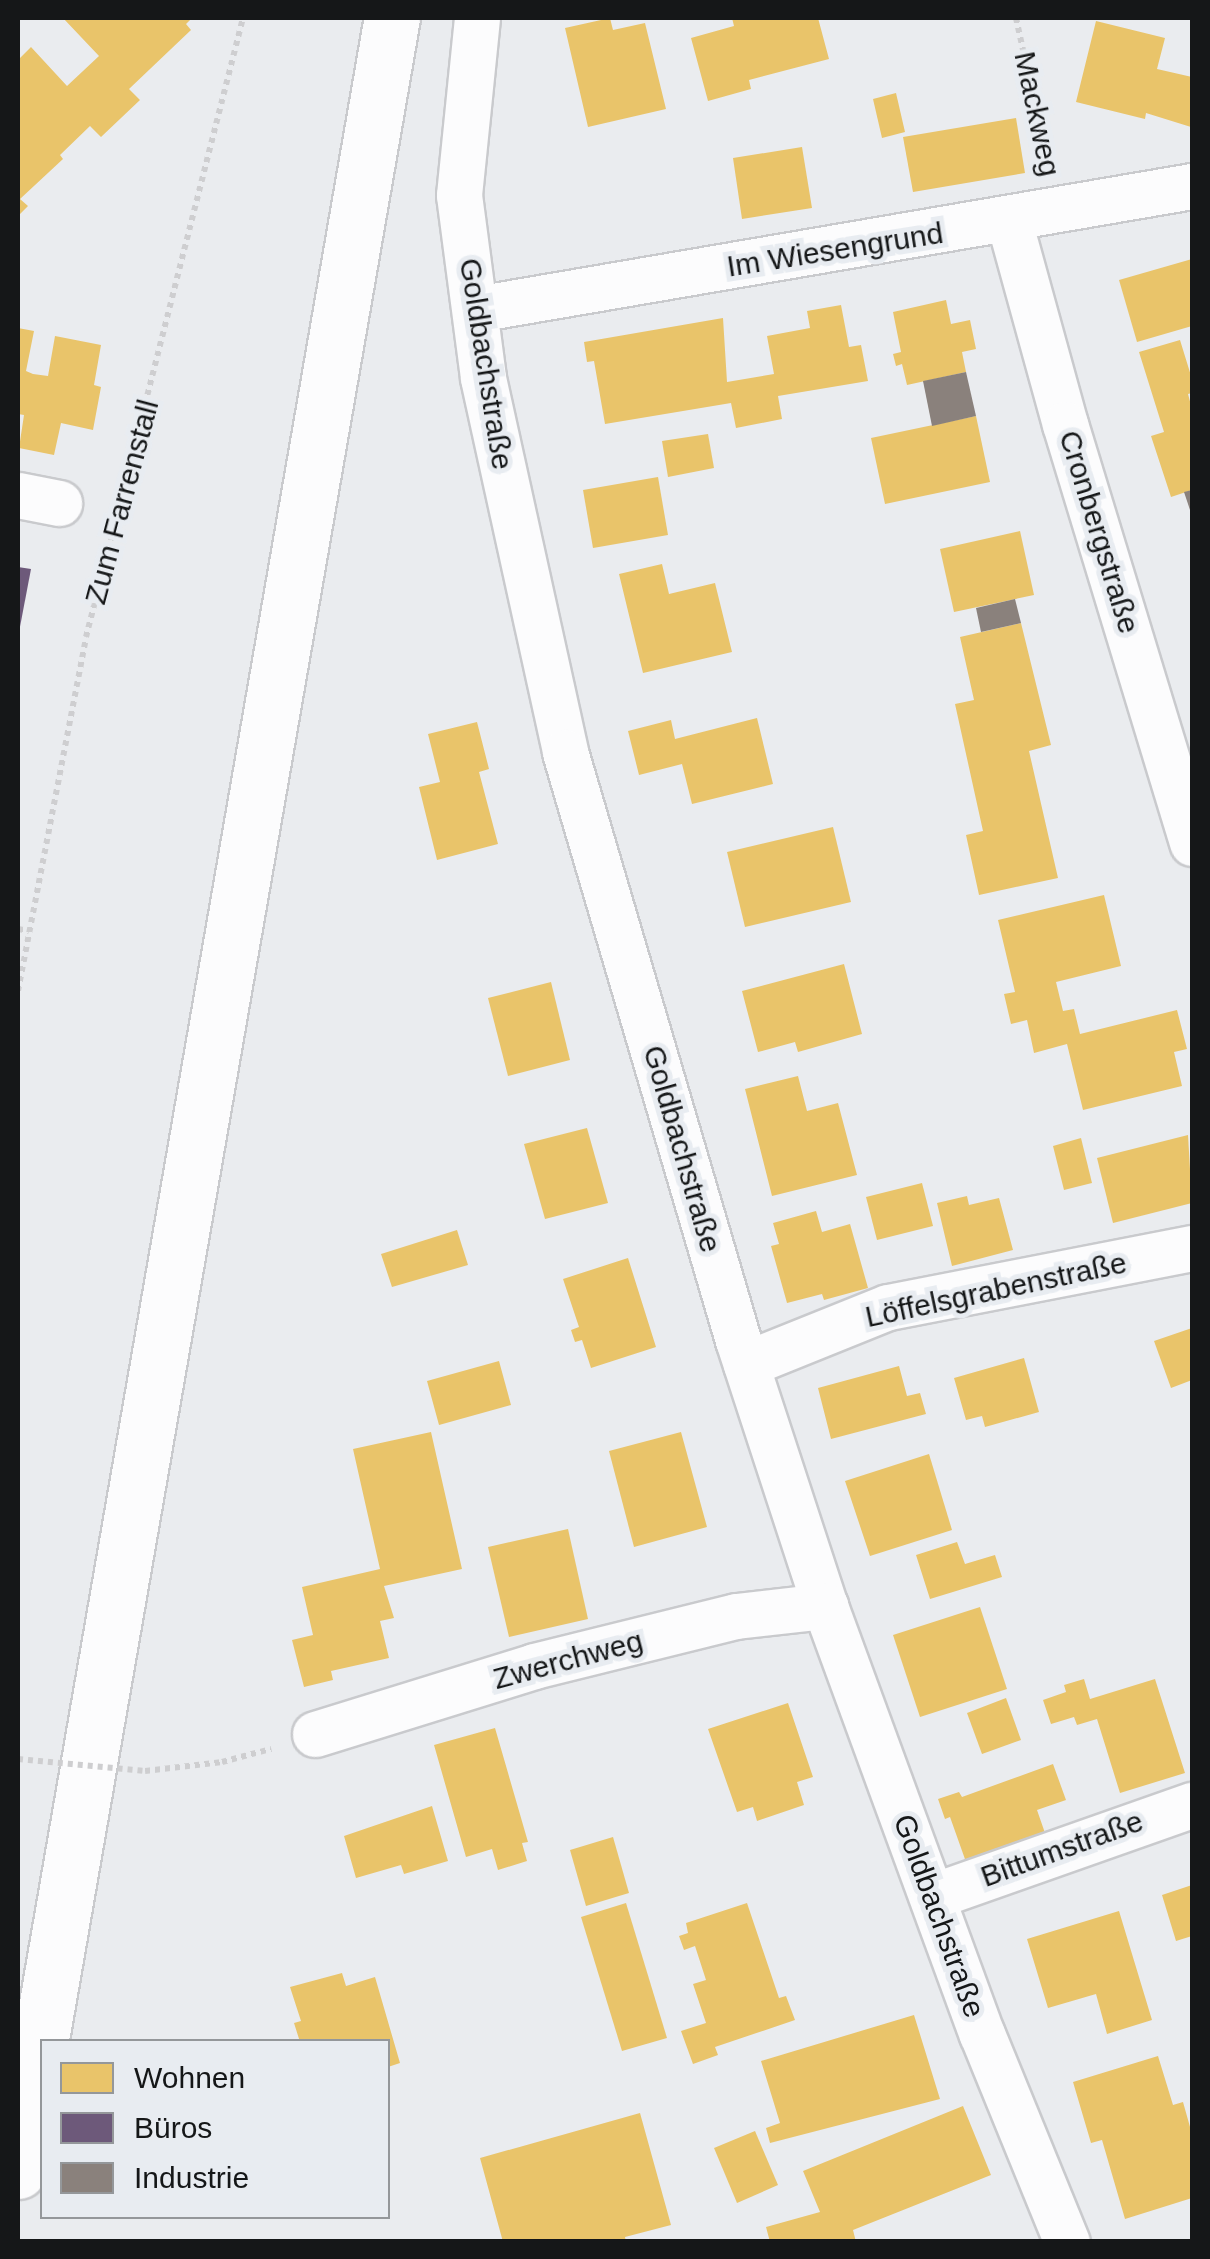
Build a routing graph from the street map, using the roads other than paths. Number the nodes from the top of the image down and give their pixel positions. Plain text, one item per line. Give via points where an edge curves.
1 (392, 18) edge
2 (477, 18) edge
3 (1192, 186) edge
4 (1009, 220) junction
5 (476, 309) junction
6 (1192, 843) edge
7 (1192, 1248) edge
8 (746, 1364) junction
9 (825, 1606) junction
10 (315, 1734) dead end
11 (1192, 1805) edge
12 (932, 1896) junction
13 (41, 2039) edge
14 (40, 2044) edge
15 (18, 2171) edge
16 (1067, 2242) edge

1 - 13 main road
2 - 5 street, Goldbachstraße via 459,195
3 - 4 street, Im Wiesengrund
4 - 5 street, Im Wiesengrund
4 - 6 street, Cronbergstraße
5 - 8 street, Goldbachstraße via 483,378 566,752
7 - 8 street, Löffelsgrabenstraße via 888,1307
8 - 9 street, Goldbachstraße
9 - 10 street, Zwerchweg via 736,1616 534,1666
9 - 12 street, Goldbachstraße
11 - 12 street, Bittumstraße
12 - 16 street, Goldbachstraße
14 - 15 main road

